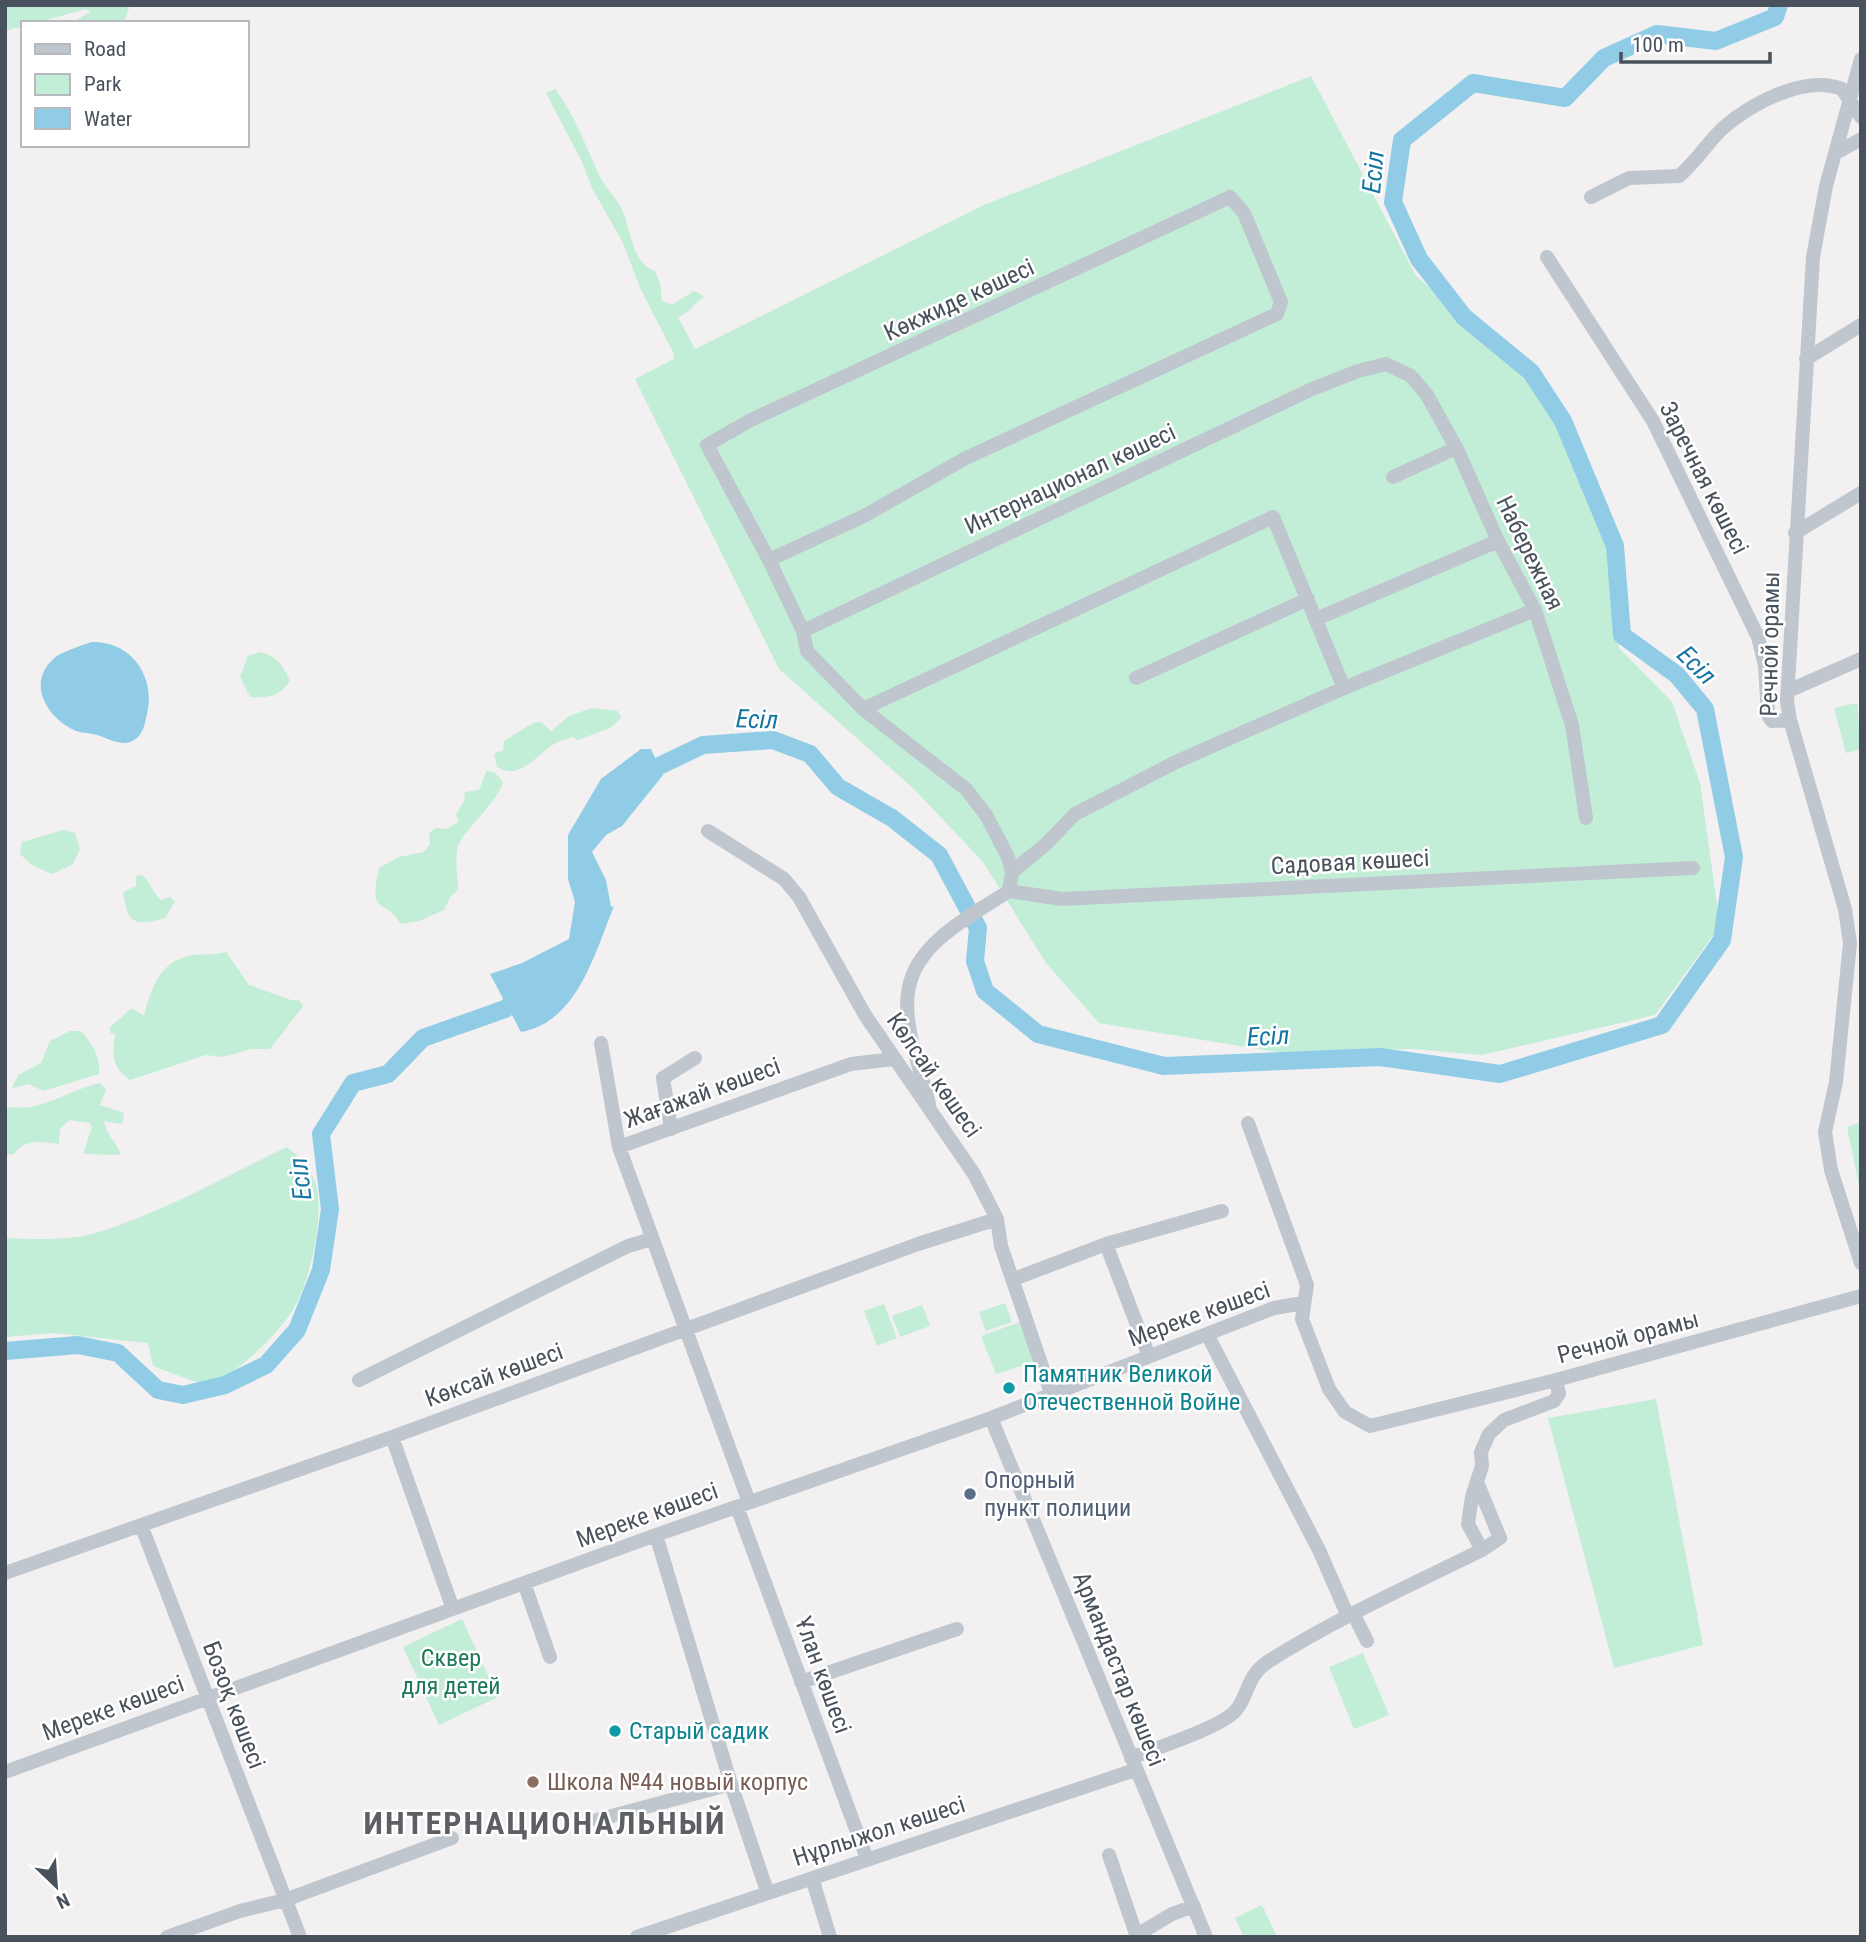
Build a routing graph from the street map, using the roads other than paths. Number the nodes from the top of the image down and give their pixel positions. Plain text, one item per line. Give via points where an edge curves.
1 (1861, 60) edge
2 (1850, 98) junction
3 (1861, 117) edge
4 (1861, 139) edge
5 (1836, 153) junction
6 (1591, 197) dead end
7 (1547, 257) dead end
8 (1861, 325) edge
9 (1806, 359) junction
10 (1358, 371) joint
11 (1456, 448) junction
12 (1393, 477) dead end
13 (1861, 493) edge
14 (1795, 533) junction
15 (1498, 541) junction
16 (769, 560) junction
17 (1308, 599) junction
18 (1535, 610) junction
19 (1316, 619) junction
20 (803, 631) junction
21 (1861, 659) edge
22 (1136, 678) dead end
23 (1344, 688) junction
24 (1788, 691) junction
25 (863, 709) junction
26 (1790, 720) junction
27 (1586, 818) dead end
28 (708, 831) dead end
29 (1693, 868) dead end
30 (1012, 872) junction
31 (1009, 891) junction
32 (601, 1043) dead end
33 (695, 1058) dead end
34 (894, 1059) junction
35 (929, 1104) junction
36 (1248, 1124) dead end
37 (671, 1129) junction
38 (619, 1147) junction
39 (1222, 1211) dead end
40 (997, 1219) junction
41 (652, 1239) junction
42 (1106, 1244) junction
43 (1861, 1263) edge
44 (1014, 1279) junction
45 (1861, 1296) edge
46 (1303, 1303) junction
47 (687, 1328) junction
48 (1208, 1336) junction
49 (1149, 1356) junction
50 (359, 1380) dead end
51 (1556, 1380) junction
52 (1051, 1393) junction
53 (991, 1418) junction
54 (392, 1437) junction
55 (1477, 1482) junction
56 (743, 1505) junction
57 (141, 1525) junction
58 (656, 1535) junction
59 (1482, 1550) junction
60 (5, 1573) edge
61 (524, 1583) junction
62 (453, 1609) junction
63 (1350, 1613) junction
64 (957, 1629) dead end
65 (1367, 1641) dead end
66 (550, 1657) dead end
67 (801, 1682) junction
68 (207, 1697) junction
69 (1133, 1764) junction
70 (5, 1772) edge
71 (731, 1784) junction
72 (597, 1821) dead end
73 (452, 1838) dead end
74 (1109, 1855) dead end
75 (867, 1859) junction
76 (812, 1878) junction
77 (767, 1891) junction
78 (285, 1900) junction
79 (1194, 1906) junction
80 (1137, 1936) edge
81 (167, 1937) edge
82 (300, 1937) edge
83 (637, 1937) edge
84 (830, 1937) edge
85 (1206, 1937) edge

1 - 2 street, Речной орамы
2 - 3 street
2 - 5 street, Речной орамы
2 - 6 street via 1833,86 1796,89 1758,104 1730,124 1679,176 1629,178
4 - 5 street
5 - 9 street, Речной орамы via 1813,257
7 - 26 street, Заречная көшесі via 1653,421 1758,637 1765,664 1768,715 1772,721
8 - 9 street
9 - 14 street, Речной орамы
10 - 11 street, Набережная via 1386,364 1411,376
10 - 20 street, Интернационал көшесі
11 - 12 street
11 - 15 street, Набережная
13 - 14 street
14 - 24 street, Речной орамы
15 - 18 street, Набережная
15 - 19 street
16 - 16 street, Көкжиде көшесі via 707,444 1230,197 1244,212 1281,302 1277,314 966,458 864,516
16 - 20 street
17 - 19 street
17 - 22 street
17 - 25 street via 1273,517
18 - 23 street
18 - 27 street, Набережная via 1572,724
19 - 23 street
20 - 25 street via 807,651
21 - 24 street
23 - 30 street via 1176,762 1074,814
24 - 26 street, Речной орамы
25 - 30 street via 966,789 986,815
26 - 43 street, Речной орамы via 1845,909 1850,943 1836,1082 1825,1132 1831,1170
28 - 34 street, Көлсай көшесі via 784,879 799,897
29 - 31 street, Садовая көшесі via 1062,899
30 - 31 street
31 - 35 street via 954,928 917,964 908,987 910,1023
32 - 38 street
33 - 37 street via 663,1078
34 - 35 street, Көлсай көшесі
34 - 37 street, Жағажай көшесі via 851,1063
35 - 40 street, Көлсай көшесі
36 - 46 street, Речной орамы via 1307,1285
37 - 38 street, Жағажай көшесі
38 - 41 street, Жағажай көшесі
39 - 42 street
40 - 44 street, Көлсай көшесі via 1001,1247
40 - 47 street, Көксай көшесі
41 - 47 street, Жағажай көшесі
41 - 50 street via 628,1246
42 - 44 street
42 - 49 street
44 - 52 street, Көлсай көшесі
45 - 51 street, Речной орамы
46 - 48 street, Мереке көшесі via 1274,1308
46 - 51 street, Речной орамы via 1301,1319 1329,1389 1345,1412 1370,1426
47 - 54 street, Көксай көшесі
47 - 56 street, Ұлан көшесі
48 - 49 street, Мереке көшесі
48 - 63 street
49 - 52 street, Мереке көшесі
51 - 55 street via 1559,1394 1554,1401 1504,1420 1489,1434
52 - 53 street, Мереке көшесі
53 - 56 street, Мереке көшесі
53 - 69 street, Армандастар көшесі
54 - 57 street, Көксай көшесі
54 - 62 street
55 - 59 street via 1468,1524
55 - 59 street via 1500,1538
56 - 58 street, Мереке көшесі
56 - 67 street, Ұлан көшесі
57 - 60 street, Көксай көшесі
57 - 68 street, Бозоқ көшесі
58 - 61 street, Мереке көшесі
58 - 71 street
59 - 63 street, Нұрлыжол көшесі
61 - 62 street, Мереке көшесі
61 - 66 street
62 - 68 street, Мереке көшесі
63 - 65 street
63 - 69 street, Нұрлыжол көшесі via 1265,1663 1249,1681 1237,1709 1222,1720
64 - 67 street
67 - 75 street, Ұлан көшесі
68 - 70 street, Мереке көшесі
68 - 78 street, Бозоқ көшесі
69 - 75 street, Нұрлыжол көшесі
69 - 79 street, Армандастар көшесі
71 - 72 street
71 - 77 street
73 - 78 street
74 - 80 street
75 - 76 street, Нұрлыжол көшесі
76 - 77 street, Нұрлыжол көшесі
76 - 84 street
77 - 83 street, Нұрлыжол көшесі
78 - 81 street
78 - 82 street, Бозоқ көшесі
79 - 80 street
79 - 85 street, Армандастар көшесі

